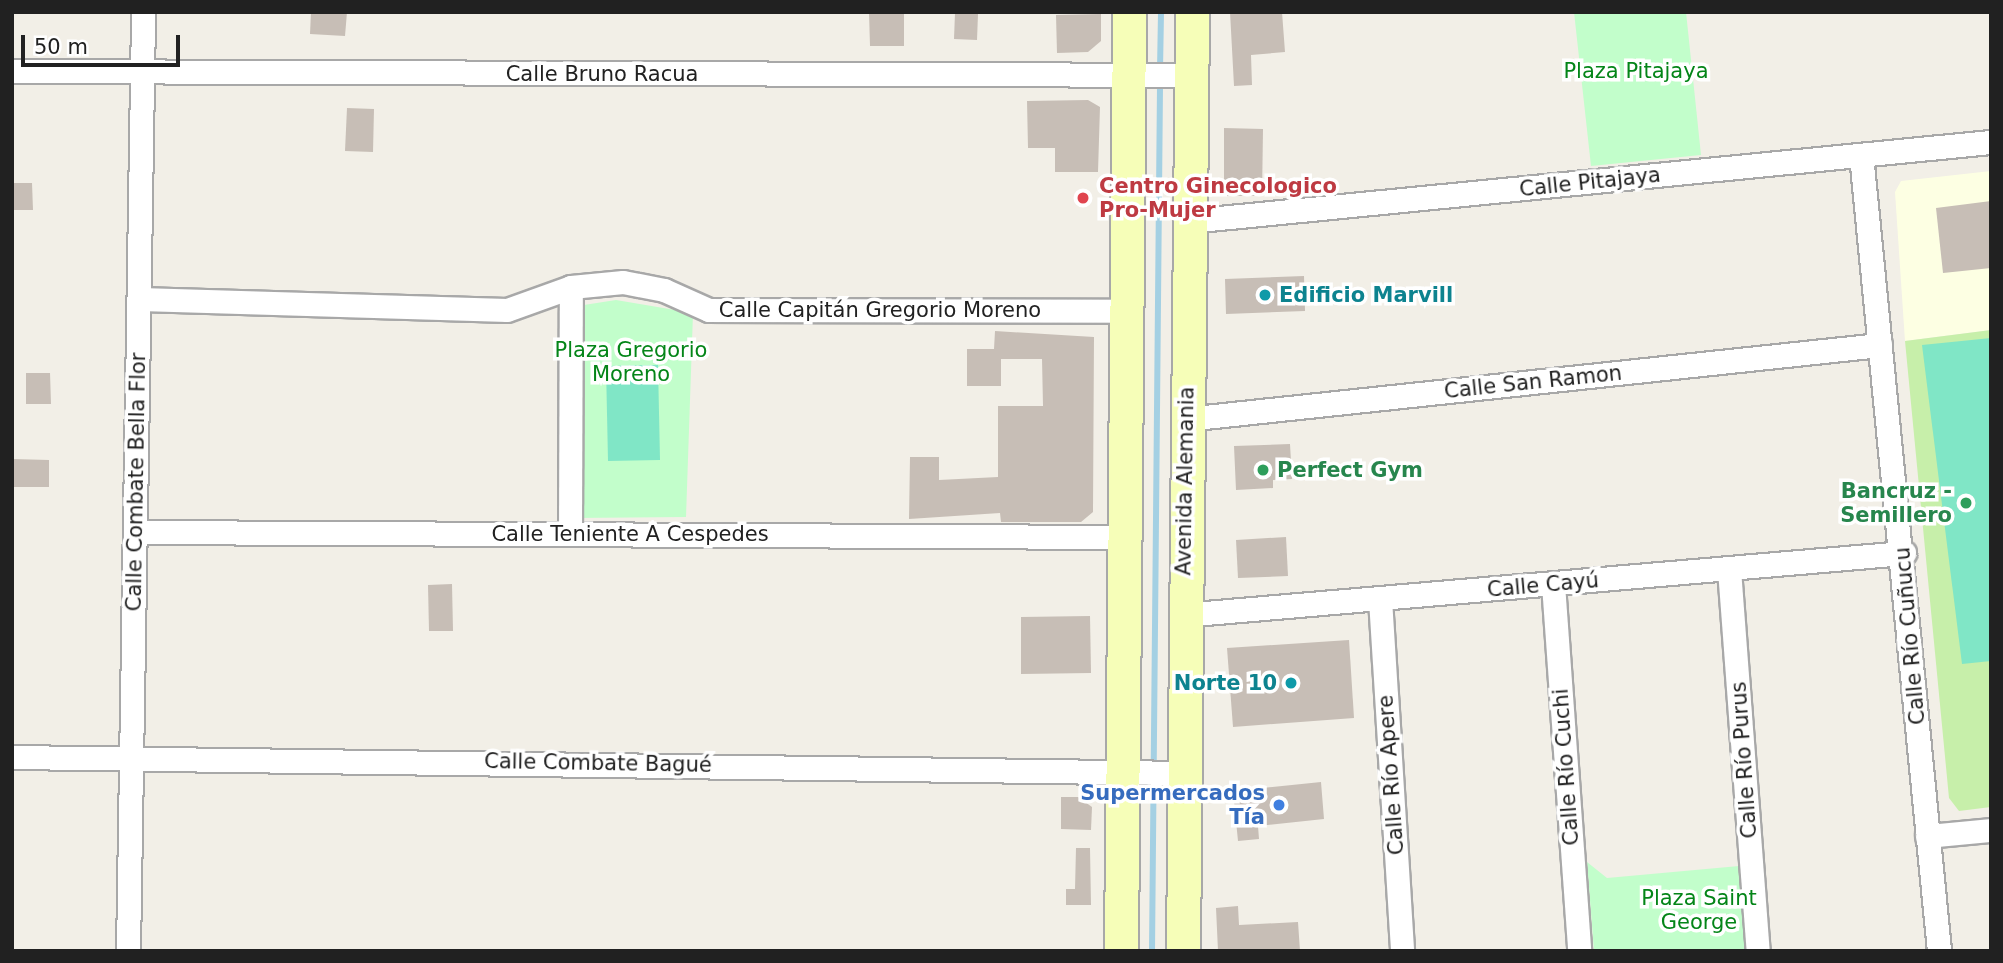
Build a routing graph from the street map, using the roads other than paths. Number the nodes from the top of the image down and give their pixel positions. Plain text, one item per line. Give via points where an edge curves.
1 (143, 12) edge
2 (1129, 12) edge
3 (1192, 12) edge
4 (12, 71) edge
5 (1140, 74) junction
6 (142, 75) junction
7 (1185, 76) junction
8 (1991, 142) edge
9 (1861, 155) junction
10 (1189, 221) junction
11 (571, 287) junction
12 (140, 299) junction
13 (1126, 311) junction
14 (1880, 345) junction
15 (1186, 419) junction
16 (136, 532) junction
17 (570, 534) junction
18 (1124, 537) junction
19 (1904, 553) junction
20 (1729, 569) junction
21 (1553, 584) junction
22 (1380, 599) junction
23 (1182, 615) junction
24 (12, 757) edge
25 (128, 759) junction
26 (1129, 772) junction
27 (1177, 773) junction
28 (1991, 830) edge
29 (1927, 836) junction
30 (128, 951) edge
31 (1121, 951) edge
32 (1183, 951) edge
33 (1402, 951) edge
34 (1579, 951) edge
35 (1758, 951) edge
36 (1939, 951) edge

1 - 6 street, Calle Combate Bella Flor
2 - 5 main road
3 - 7 main road, Avenida Alemania
4 - 6 street, Calle Bruno Racua
5 - 6 street, Calle Bruno Racua
5 - 7 street, Calle Bruno Racua
5 - 13 main road
6 - 12 street, Calle Combate Bella Flor
7 - 10 main road, Avenida Alemania
8 - 9 street, Calle Pitajaya
9 - 10 street, Calle Pitajaya
9 - 14 street, Calle Río Cuñucu
10 - 15 main road, Avenida Alemania
11 - 12 street, Calle Capitán Gregorio Moreno via 507,310
11 - 13 street, Calle Capitán Gregorio Moreno via 623,282 664,290 709,310
11 - 17 street
12 - 16 street, Calle Combate Bella Flor
13 - 18 main road
14 - 15 street, Calle San Ramon
14 - 19 street, Calle Río Cuñucu
15 - 23 main road, Avenida Alemania
16 - 17 street, Calle Teniente A Cespedes
16 - 25 street, Calle Combate Bella Flor
17 - 18 street, Calle Teniente A Cespedes
18 - 26 main road
19 - 20 street, Calle Cayú
19 - 29 street, Calle Río Cuñucu
20 - 21 street, Calle Cayú
20 - 35 street, Calle Río Purus
21 - 22 street, Calle Cayú
21 - 34 street, Calle Río Cuchi
22 - 23 street, Calle Cayú
22 - 33 street, Calle Río Apere
23 - 27 main road, Avenida Alemania
24 - 25 street, Calle Combate Bagué
25 - 26 street, Calle Combate Bagué
25 - 30 street, Calle Combate Bella Flor
26 - 27 street, Calle Combate Bagué
26 - 31 main road
27 - 32 main road, Avenida Alemania
28 - 29 street
29 - 36 street, Calle Río Cuñucu

